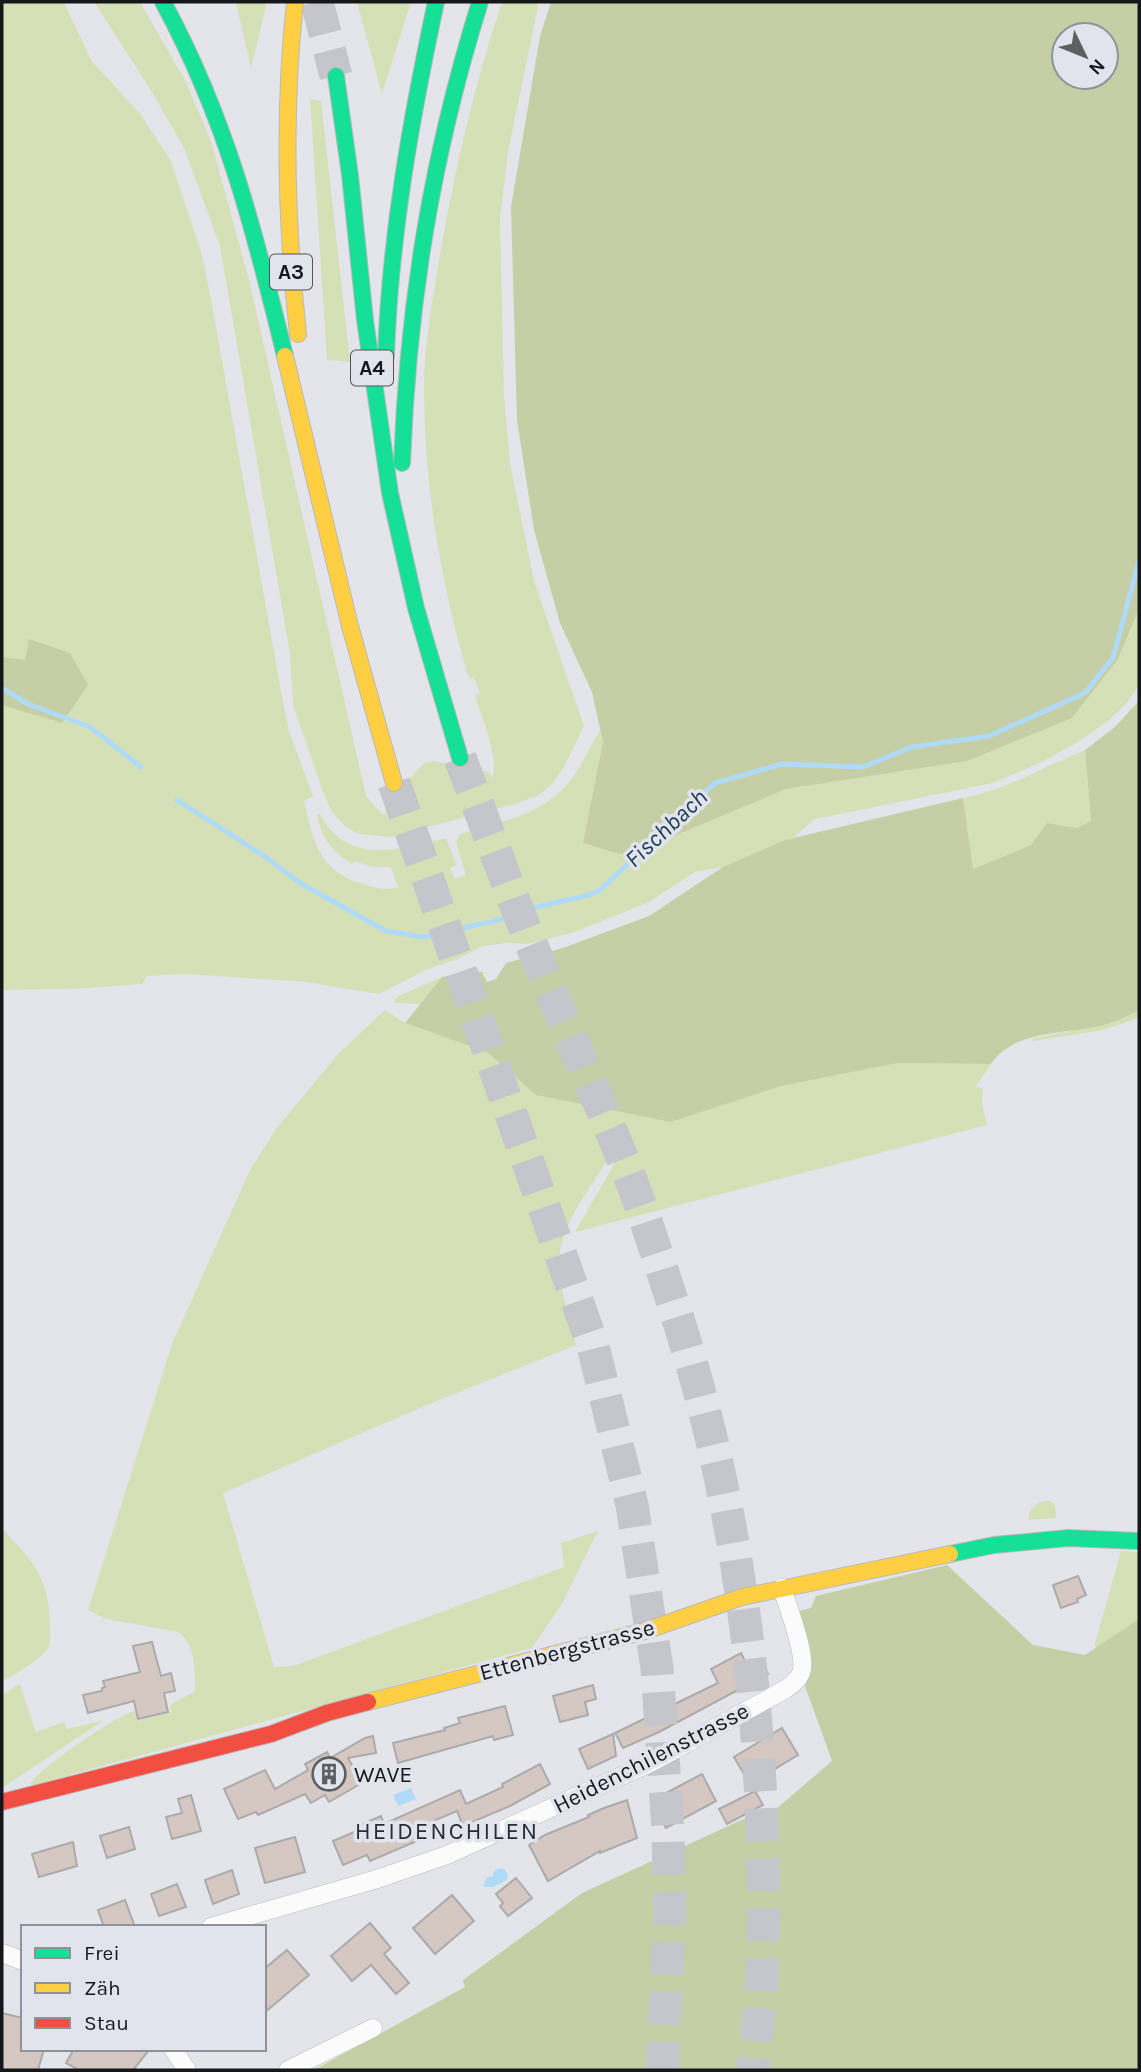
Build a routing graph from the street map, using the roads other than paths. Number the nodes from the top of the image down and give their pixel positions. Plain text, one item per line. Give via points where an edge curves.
1 (163, 2) edge
2 (295, 2) edge
3 (436, 2) edge
4 (480, 2) edge
5 (336, 76) tunnel mouth
6 (385, 458) junction
7 (400, 536) junction
8 (330, 541) junction
9 (460, 758) tunnel mouth
10 (394, 783) tunnel mouth
11 (1139, 1541) edge
12 (782, 1588) junction
13 (2, 1802) edge
14 (218, 1925) edge
15 (2, 1953) edge
16 (21, 1960) edge
17 (373, 2028) dead end
18 (174, 2051) edge
19 (187, 2070) edge
20 (288, 2070) edge

1 - 8 main road, A3 via 202,75 243,190
2 - 8 main road, A3 via 285,133 289,238 303,377
3 - 6 main road via 406,153 393,258 386,341
4 - 7 main road via 431,190 416,286 403,400
5 - 6 main road, A4
6 - 7 main road
7 - 9 main road via 432,671
8 - 10 main road, A3
11 - 12 main road, Ettenbergstrasse via 1068,1538 994,1545
12 - 13 main road, Ettenbergstrasse via 645,1631 327,1713 271,1734
12 - 14 street, Heidenchilenstrasse via 803,1671 786,1689 650,1763 447,1855
15 - 16 street
17 - 20 street
18 - 19 street

